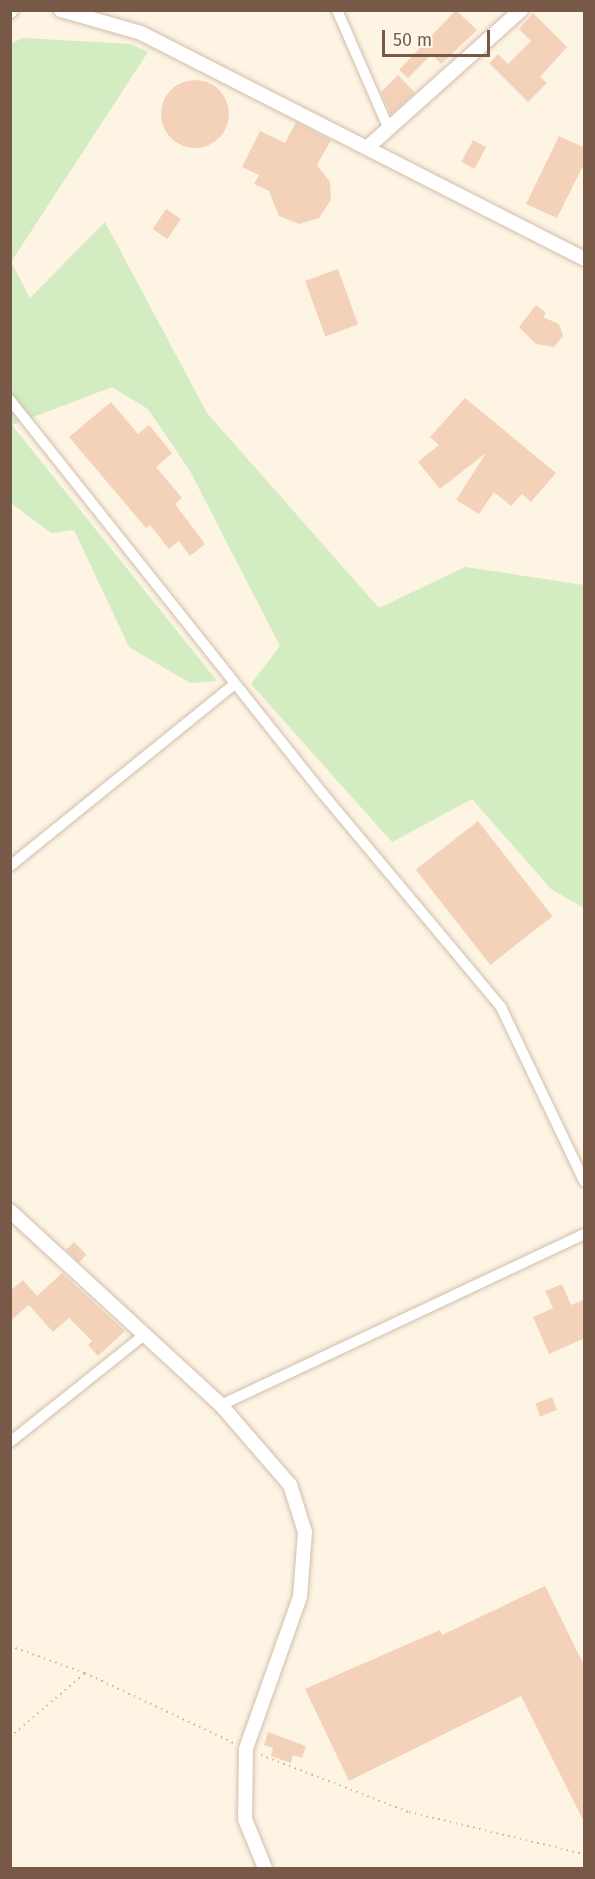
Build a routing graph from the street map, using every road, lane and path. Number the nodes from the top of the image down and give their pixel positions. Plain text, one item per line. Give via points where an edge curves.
1 (61, 10) edge
2 (337, 10) edge
3 (521, 10) edge
4 (389, 129) junction
5 (369, 146) junction
6 (585, 259) edge
7 (10, 400) edge
8 (235, 684) junction
9 (10, 866) edge
10 (585, 1180) edge
11 (10, 1211) edge
12 (585, 1234) edge
13 (144, 1335) junction
14 (221, 1405) junction
15 (10, 1442) edge
16 (10, 1646) edge
17 (85, 1673) junction
18 (10, 1737) edge
19 (246, 1749) junction
20 (585, 1854) edge
21 (265, 1869) edge

1 - 5 street via 141,33
2 - 4 street
3 - 4 street
4 - 5 street
5 - 6 street
7 - 8 street
8 - 9 street
8 - 10 street via 501,1007
11 - 13 street
12 - 14 street
13 - 14 street
13 - 15 street
14 - 19 street via 290,1485 305,1532 300,1597
16 - 17 path
17 - 18 path
17 - 19 path
19 - 20 path via 409,1812
19 - 21 street via 245,1819

